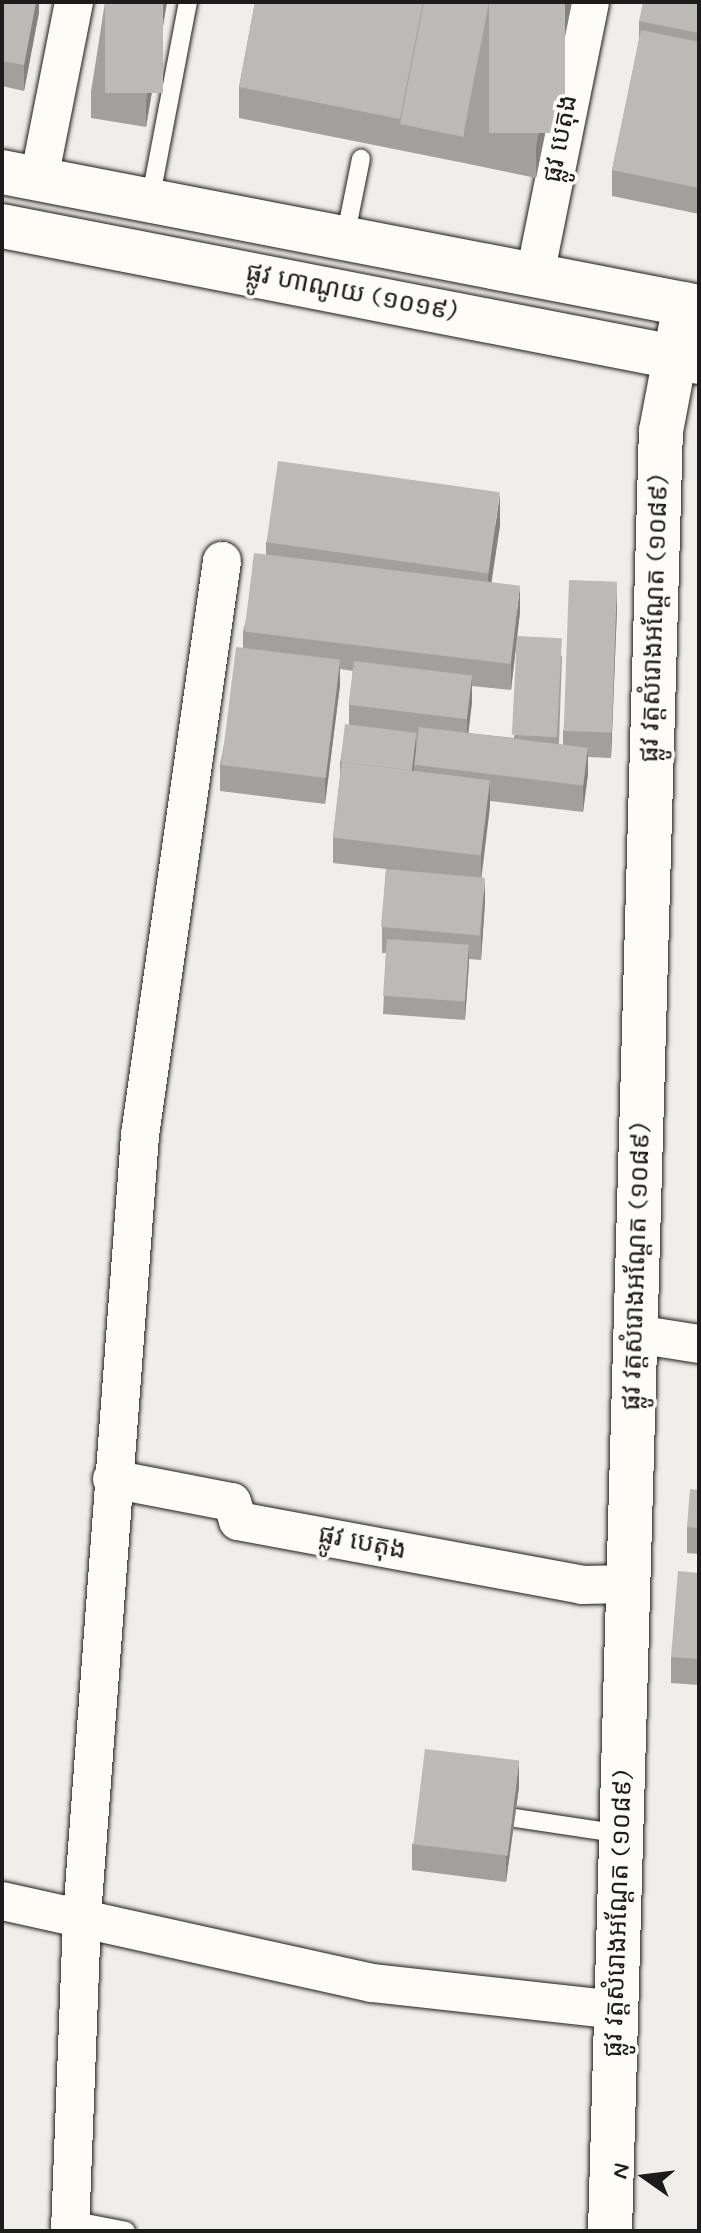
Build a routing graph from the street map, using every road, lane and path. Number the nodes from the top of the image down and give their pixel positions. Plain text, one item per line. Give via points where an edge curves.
1 (74, 2) edge
2 (188, 2) edge
3 (590, 2) edge
4 (361, 159) dead end
5 (20, 176) edge
6 (150, 201) junction
7 (2, 226) edge
8 (345, 238) junction
9 (535, 275) junction
10 (692, 306) edge
11 (687, 360) edge
12 (222, 561) dead end
13 (636, 1334) junction
14 (699, 1344) edge
15 (112, 1479) junction
16 (629, 1584) junction
17 (515, 1818) edge
18 (622, 1834) junction
19 (2, 1901) edge
20 (82, 1916) junction
21 (618, 2010) junction
22 (70, 2225) edge
23 (126, 2231) edge
24 (610, 2231) edge

1 - 5 street
2 - 6 lane
3 - 9 street, ផ្លូវ បេតុង
4 - 8 lane
5 - 6 main road, ផ្លូវ ហាណូយ (១០១៩)
6 - 8 main road, ផ្លូវ ហាណូយ (១០១៩)
7 - 11 main road, ផ្លូវ ហាណូយ (១០១៩)
8 - 9 main road, ផ្លូវ ហាណូយ (១០១៩)
9 - 10 main road, ផ្លូវ ហាណូយ (១០១៩)
10 - 11 main road, ផ្លូវ វត្តសំរោងអណ្ដែត (១០៨៩)
11 - 13 main road, ផ្លូវ វត្តសំរោងអណ្ដែត (១០៨៩) via 661,431
12 - 15 street via 140,1135
13 - 14 street
13 - 16 main road, ផ្លូវ វត្តសំរោងអណ្ដែត (១០៨៩)
15 - 16 street, ផ្លូវ បេតុង via 232,1502 238,1521 582,1585
15 - 20 street
16 - 18 main road, ផ្លូវ វត្តសំរោងអណ្ដែត (១០៨៩)
17 - 18 lane
18 - 21 main road, ផ្លូវ វត្តសំរោងអណ្ដែត (១០៨៩)
19 - 20 street
20 - 21 street via 372,1983
20 - 22 street
21 - 24 main road, ផ្លូវ វត្តសំរោងអណ្ដែត (១០៨៩)
22 - 23 lane

